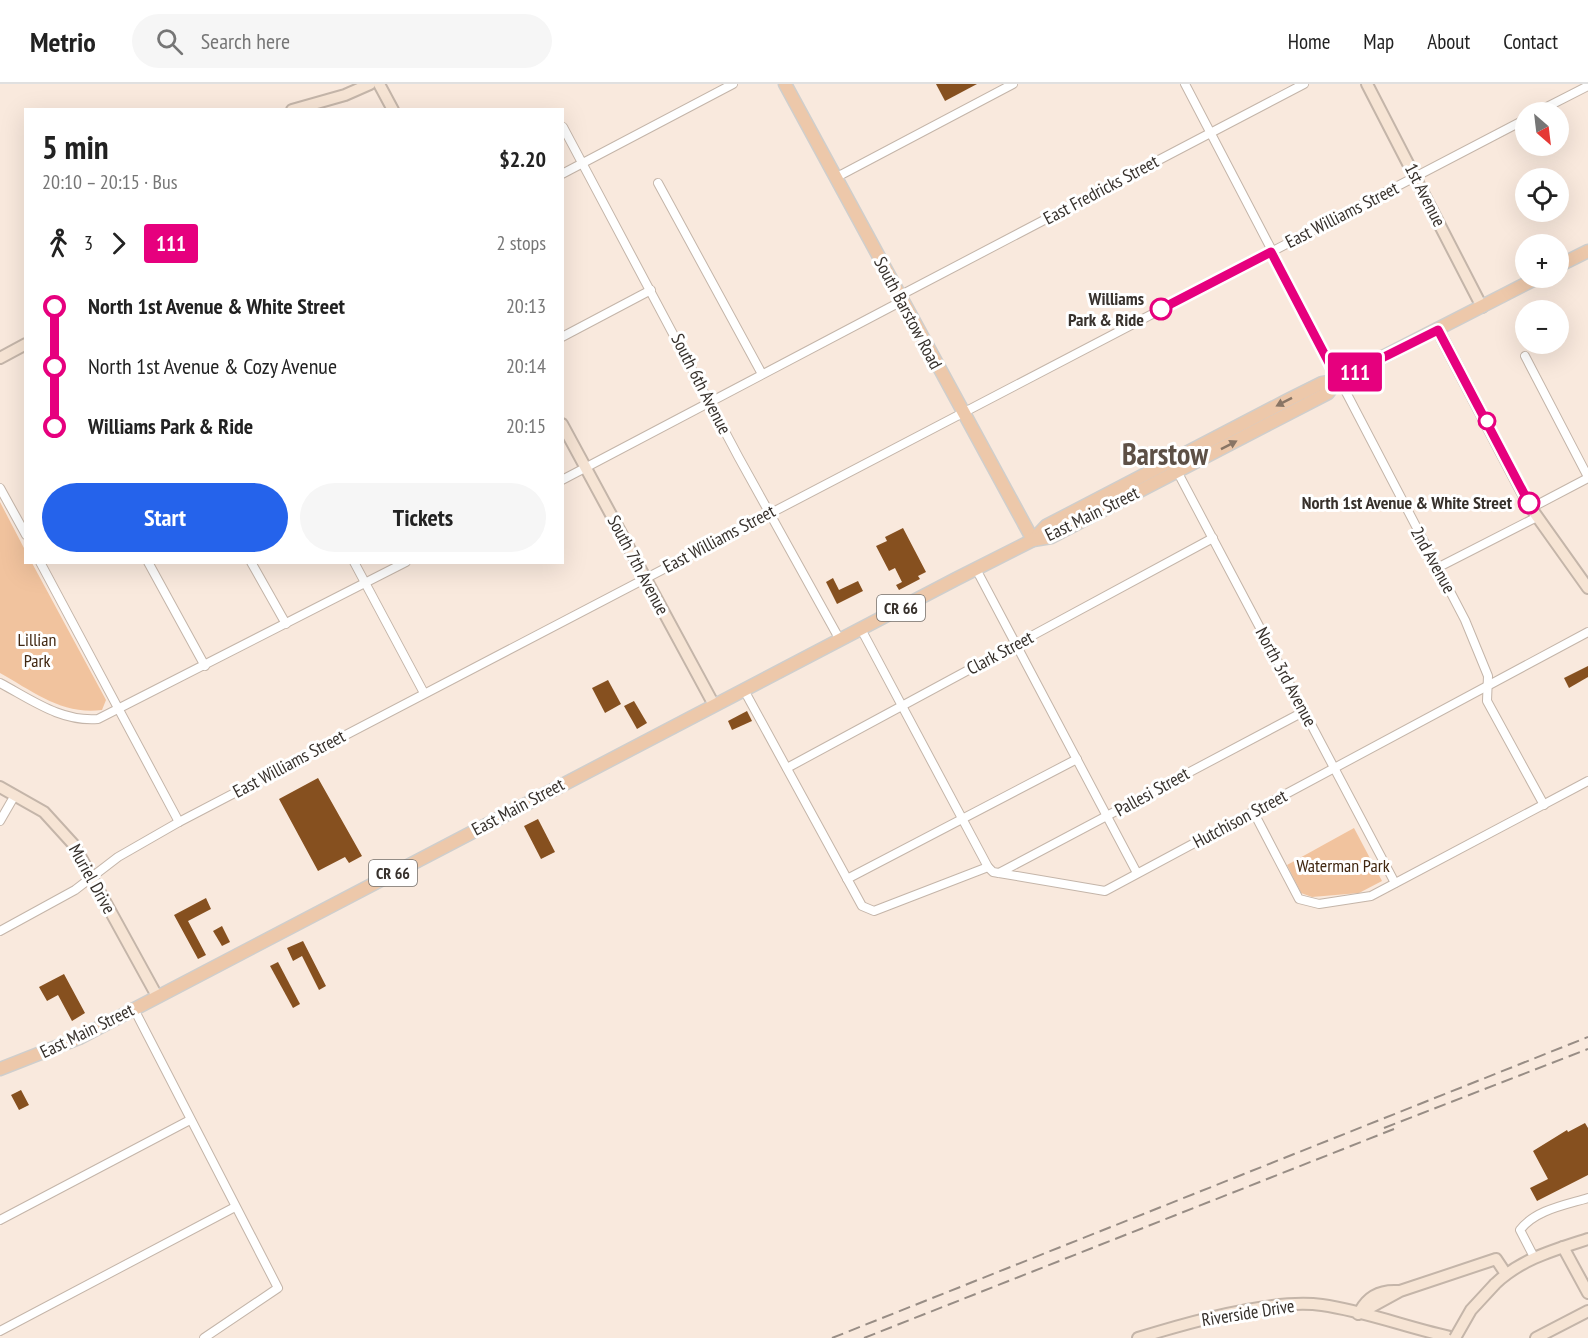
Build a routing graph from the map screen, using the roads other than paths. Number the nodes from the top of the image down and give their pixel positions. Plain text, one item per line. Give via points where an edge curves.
1 (369, 84) edge
2 (380, 84) edge
3 (733, 84) edge
4 (784, 84) edge
5 (1013, 84) edge
6 (1185, 84) edge
7 (1304, 84) edge
8 (1367, 84) edge
9 (1588, 86) edge
10 (1557, 102) edge
11 (299, 108) edge
12 (392, 108) edge
13 (1515, 125) edge
14 (564, 128) edge
15 (1209, 133) junction
16 (583, 164) junction
17 (564, 173) edge
18 (1415, 177) junction
19 (835, 178) junction
20 (658, 183) dead end
21 (1588, 251) edge
22 (1271, 252) junction
23 (1569, 260) edge
24 (1519, 288) edge
25 (651, 290) junction
26 (901, 299) junction
27 (1482, 307) junction
28 (1438, 330) junction
29 (564, 336) edge
30 (24, 345) edge
31 (1525, 356) dead end
32 (0, 358) edge
33 (762, 374) junction
34 (1338, 380) junction
35 (709, 401) junction
36 (962, 413) junction
37 (564, 428) edge
38 (585, 467) junction
39 (1177, 471) junction
40 (1588, 478) edge
41 (564, 479) edge
42 (0, 488) edge
43 (1534, 512) junction
44 (769, 513) junction
45 (24, 531) edge
46 (1213, 538) junction
47 (1034, 540) junction
48 (41, 564) edge
49 (149, 564) edge
50 (252, 564) edge
51 (355, 564) edge
52 (402, 564) edge
53 (1437, 568) junction
54 (976, 569) junction
55 (645, 578) junction
56 (366, 583) junction
57 (1588, 588) edge
58 (286, 624) junction
59 (861, 629) junction
60 (1588, 632) edge
61 (840, 640) junction
62 (1016, 644) junction
63 (205, 666) junction
64 (0, 682) edge
65 (1487, 688) junction
66 (744, 690) junction
67 (424, 693) junction
68 (714, 705) junction
69 (901, 705) junction
70 (119, 710) junction
71 (1305, 711) junction
72 (1077, 759) junction
73 (787, 768) junction
74 (1335, 769) junction
75 (1588, 781) edge
76 (0, 787) edge
77 (15, 795) junction
78 (1544, 805) junction
79 (1253, 812) junction
80 (1108, 816) junction
81 (962, 819) junction
82 (0, 821) edge
83 (179, 822) junction
84 (988, 867) junction
85 (999, 873) junction
86 (1137, 873) junction
87 (92, 878) junction
88 (847, 879) junction
89 (1395, 883) junction
90 (0, 931) edge
91 (157, 996) junction
92 (134, 1009) junction
93 (0, 1069) edge
94 (190, 1120) junction
95 (1588, 1198) edge
96 (235, 1207) junction
97 (0, 1220) edge
98 (1588, 1239) edge
99 (1563, 1247) junction
100 (1534, 1257) junction
101 (1506, 1274) junction
102 (1588, 1293) edge
103 (1588, 1311) edge
104 (1358, 1314) junction
105 (0, 1330) edge
106 (204, 1338) edge
107 (1138, 1338) edge
108 (1455, 1338) edge
109 (1536, 1338) edge

1 - 11 street
2 - 12 street
3 - 16 street
4 - 19 main road, South Barstow Road
5 - 19 street
6 - 15 street, 2nd Avenue
7 - 15 street, East Fredricks Street
8 - 18 street, 1st Avenue
9 - 10 street
13 - 18 street, East Williams Street
14 - 16 street, South 6th Avenue
15 - 22 street, 2nd Avenue
15 - 26 street, East Fredricks Street
16 - 17 street
16 - 25 street, South 6th Avenue
18 - 22 street, East Williams Street
18 - 27 street, 1st Avenue
19 - 26 main road, South Barstow Road
20 - 33 street
21 - 23 main road
22 - 34 street, 2nd Avenue
22 - 36 street, East Williams Street
24 - 27 main road, CR 66
25 - 29 street
25 - 35 street, South 6th Avenue
26 - 33 street, East Fredricks Street
26 - 36 main road, South Barstow Road
27 - 28 main road, CR 66
28 - 34 main road, East Main Street / CR 66
28 - 43 street
30 - 32 street
31 - 40 street
33 - 35 street, East Fredricks Street
39 -> 34 main road, East Main Street / CR 66 via 1328,393
34 -> 47 main road, East Main Street / CR 66 via 1322,383 1046,526
34 - 53 street, 2nd Avenue
35 - 38 street, East Fredricks Street
35 - 44 street, South 6th Avenue
36 - 44 street, East Williams Street
36 - 47 main road, South Barstow Road
37 - 38 street, South 7th Avenue
38 - 41 street, East Fredricks Street
38 - 55 street, South 7th Avenue
39 - 46 street, North 3rd Avenue
39 - 47 main road, East Main Street / CR 66 via 1051,537
40 - 43 street
42 - 45 street
43 - 53 street
43 - 57 street
44 - 55 street, East Williams Street
44 - 61 street, South 6th Avenue
46 - 62 street, Clark Street
46 - 71 street, North 3rd Avenue
47 - 54 main road, East Main Street / CR 66
48 - 70 street
49 - 63 street
50 - 58 street
51 - 56 street
52 - 56 street
53 - 65 street, 2nd Avenue via 1465,620 1488,676
54 - 59 main road, East Main Street / CR 66
54 - 62 street
55 - 67 street, East Williams Street
55 - 68 street, South 7th Avenue
56 - 58 street
56 - 67 street
58 - 63 street
59 - 61 main road, East Main Street / CR 66
59 - 69 street
60 - 65 street, Hutchison Street
61 - 66 main road, East Main Street / CR 66
62 - 69 street, Clark Street
62 - 72 street
63 - 70 street
64 - 70 street via 57,714 79,721 98,719
65 - 74 street, Hutchison Street
65 - 78 street, 2nd Avenue via 1487,701
66 - 68 main road, East Main Street / CR 66
66 - 73 street
67 - 83 street, East Williams Street
68 - 91 main road, East Main Street / CR 66
69 - 73 street, Clark Street
69 - 81 street
70 - 83 street
71 - 74 street, North 3rd Avenue
71 - 80 street, Pallesi Street
72 - 80 street
72 - 81 street
73 - 88 street
74 - 79 street, Hutchison Street
74 - 89 street, North 3rd Avenue
75 - 78 street
76 - 77 street, Muriel Drive
77 - 82 street
77 - 87 street, Muriel Drive via 45,812 61,828
78 - 89 street
79 - 86 street, Hutchison Street
79 - 89 street via 1299,899 1319,904 1341,902 1371,896
80 - 85 street, Pallesi Street
80 - 86 street
81 - 84 street
81 - 88 street
83 - 87 street, East Williams Street via 118,857
84 - 85 street, Hutchison Street
84 - 88 street via 874,911 862,906
85 - 86 street, Hutchison Street via 1105,891
87 - 90 street, East Williams Street
87 - 91 street, Muriel Drive
91 - 92 main road, East Main Street / CR 66
92 - 93 main road, East Main Street / CR 66 via 79,1038
92 - 94 street
94 - 96 street
94 - 97 street
95 - 100 street via 1540,1214 1524,1224 1520,1230
96 - 105 street
96 - 106 street via 278,1288
98 - 99 street
99 - 100 street
99 - 102 street
100 - 101 street
101 - 104 street via 1496,1258 1400,1291 1386,1290 1365,1302
101 - 108 street, bridge via 1471,1310
103 - 109 street
104 - 107 street, Riverside Drive via 1325,1305 1292,1304 1191,1322
104 - 108 street, Riverside Drive

